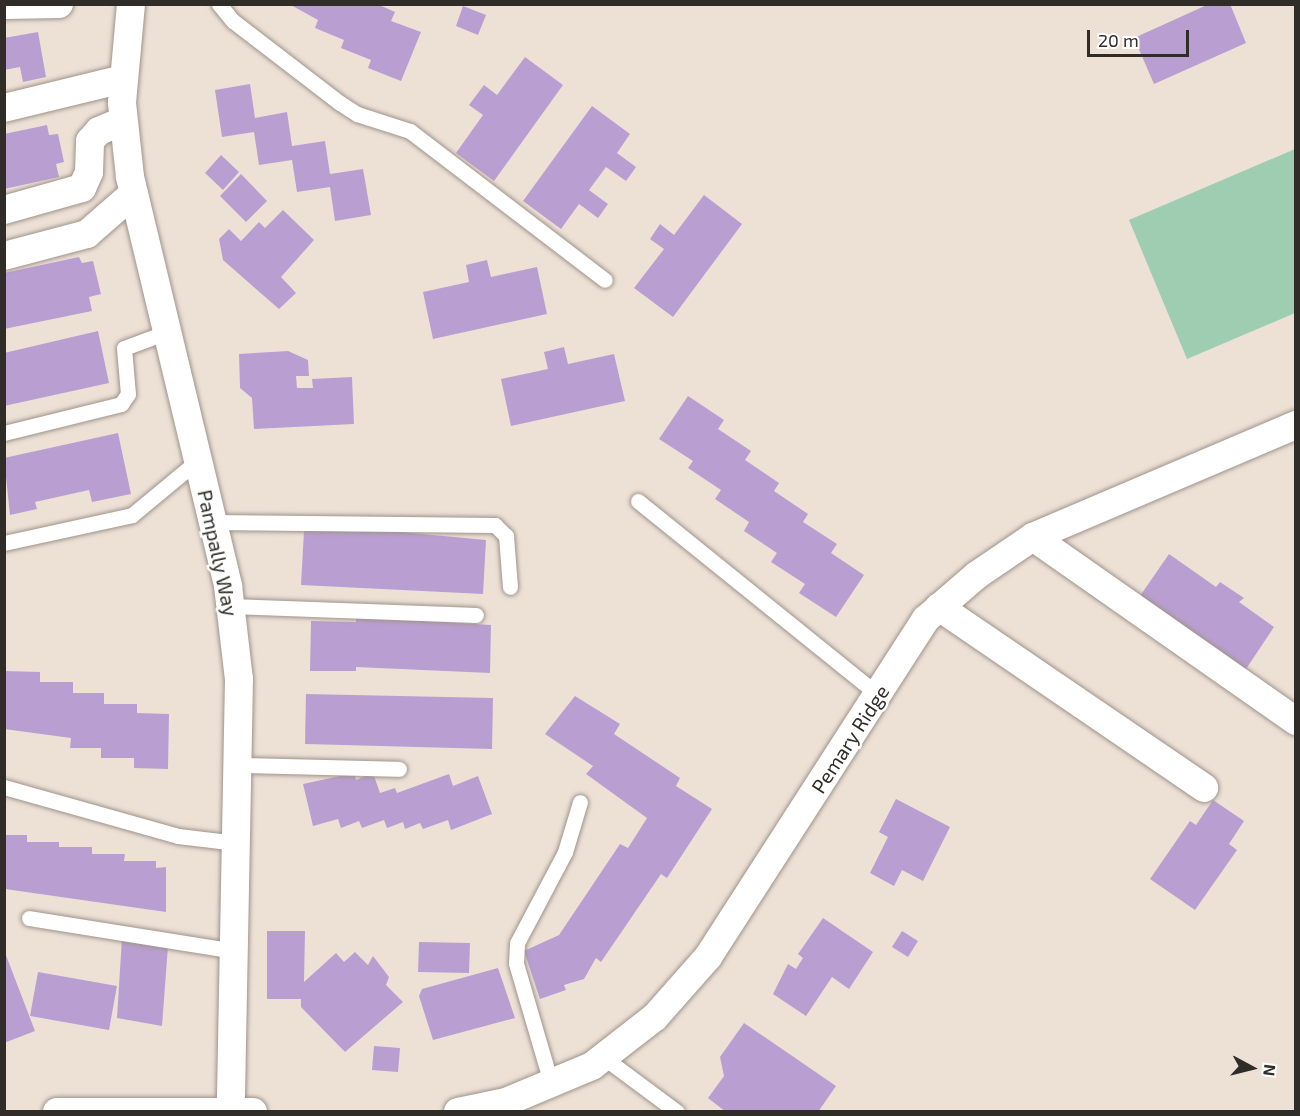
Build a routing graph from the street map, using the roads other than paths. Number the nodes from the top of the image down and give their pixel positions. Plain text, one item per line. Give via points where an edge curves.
1 (59, 4) edge
2 (131, 4) edge
3 (219, 4) edge
4 (4, 5) edge
5 (123, 79) junction
6 (4, 108) edge
7 (123, 121) junction
8 (134, 193) junction
9 (4, 210) edge
10 (4, 256) edge
11 (605, 280) dead end
12 (167, 332) junction
13 (1296, 425) edge
14 (4, 433) edge
15 (197, 462) junction
16 (638, 501) dead end
17 (212, 522) junction
18 (1033, 537) junction
19 (4, 543) edge
20 (510, 587) dead end
21 (231, 606) junction
22 (939, 607) junction
23 (476, 615) dead end
24 (878, 695) junction
25 (1296, 721) edge
26 (240, 765) junction
27 (399, 769) dead end
28 (4, 787) edge
29 (1204, 788) dead end
30 (580, 802) dead end
31 (237, 843) junction
32 (28, 918) dead end
33 (235, 951) junction
34 (603, 1057) junction
35 (551, 1083) junction
36 (231, 1111) edge
37 (57, 1112) edge
38 (253, 1112) edge
39 (458, 1112) edge
40 (677, 1112) edge

1 - 4 street
2 - 5 street, Pampally Way
3 - 11 lane via 340,103 357,114 410,131
5 - 6 street
5 - 7 street, Pampally Way
7 - 8 street, Pampally Way
7 - 9 street via 99,131 90,141 89,172 82,188
8 - 10 street via 87,234
8 - 12 street, Pampally Way
12 - 14 lane via 124,348 128,394 121,404
12 - 15 street, Pampally Way
13 - 18 street, Pemary Ridge
15 - 17 street, Pampally Way
15 - 19 lane via 132,515
16 - 24 lane
17 - 20 lane via 495,525 506,536
17 - 21 street, Pampally Way
18 - 22 street, Pemary Ridge
18 - 25 street
21 - 23 lane
21 - 26 street, Pampally Way
22 - 24 street, Pemary Ridge via 926,619
22 - 29 street
24 - 34 street, Pemary Ridge via 708,957 655,1017
26 - 27 lane
26 - 31 street, Pampally Way
28 - 31 lane via 178,836
30 - 35 lane via 565,852 517,943 516,963
31 - 33 street, Pampally Way
32 - 33 lane
33 - 36 street, Pampally Way
34 - 35 street, Pemary Ridge
34 - 40 lane
35 - 39 street, Pemary Ridge via 506,1102
36 - 37 street
36 - 38 street

